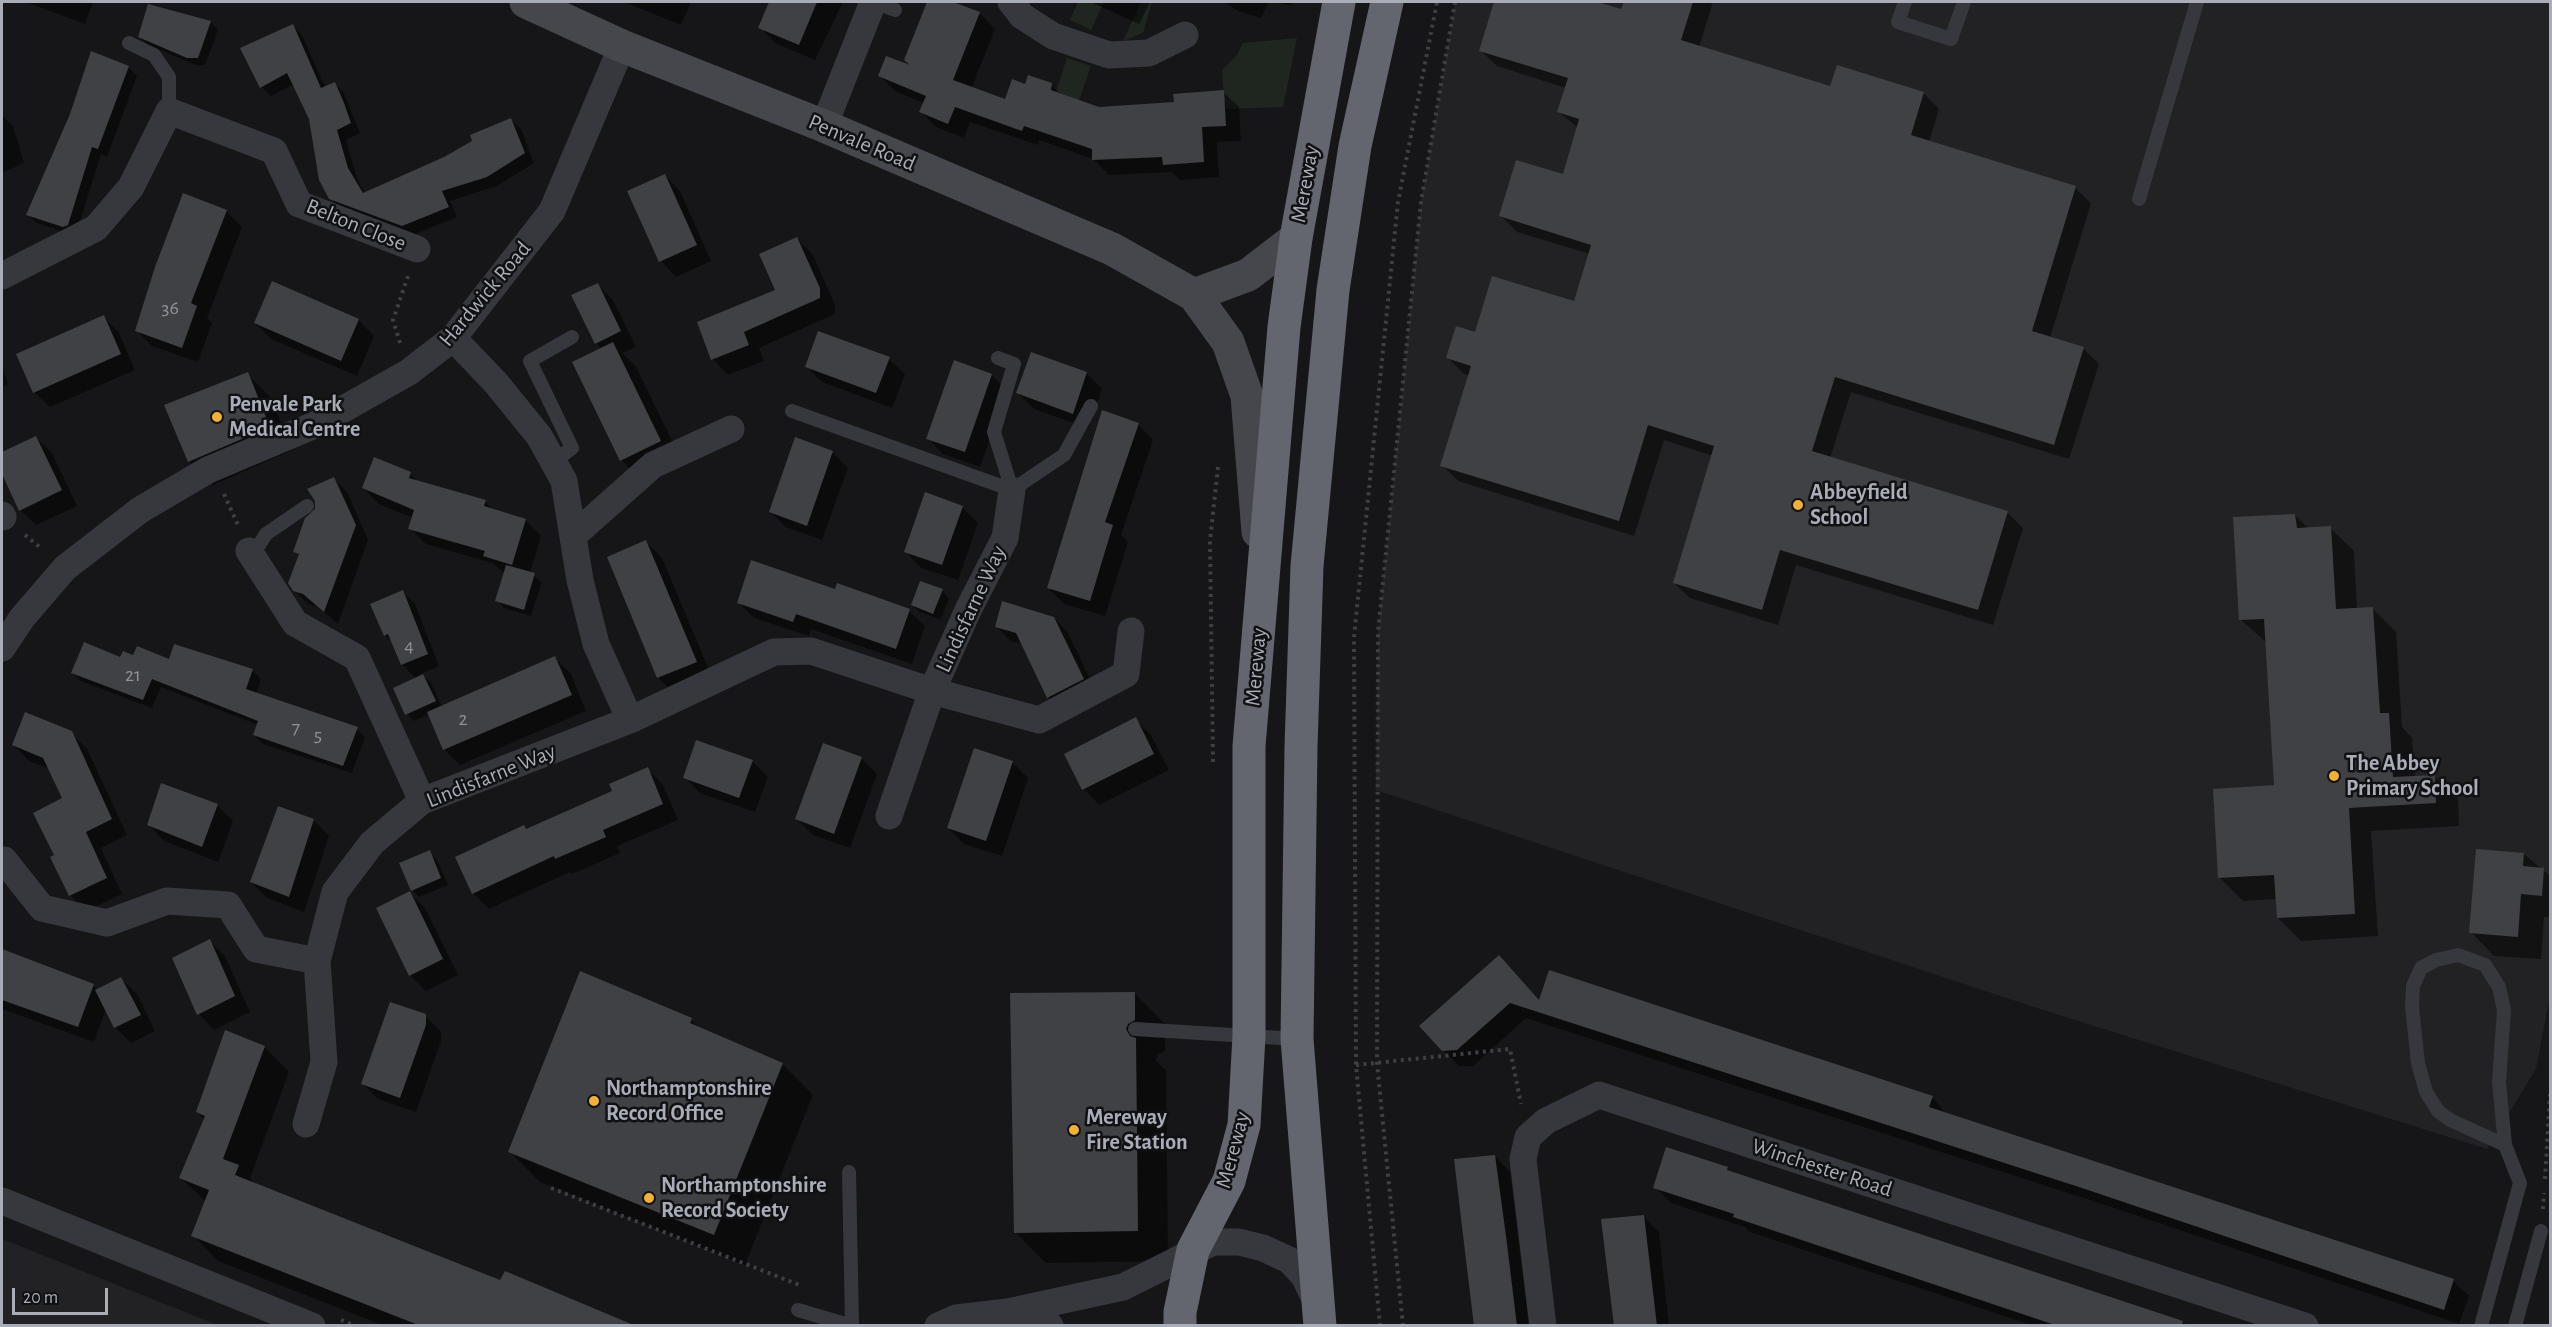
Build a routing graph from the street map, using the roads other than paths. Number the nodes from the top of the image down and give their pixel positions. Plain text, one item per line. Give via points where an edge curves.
1 (525, 2) edge
2 (1011, 2) edge
3 (1339, 2) edge
4 (1387, 2) edge
5 (1905, 2) edge
6 (1964, 2) edge
7 (2197, 2) edge
8 (880, 4) edge
9 (1185, 35) dead end
10 (129, 44) dead end
11 (622, 46) junction
12 (169, 111) junction
13 (824, 126) junction
14 (2139, 199) dead end
15 (1296, 238) junction
16 (417, 249) road end
17 (2, 276) edge
18 (1194, 295) junction
19 (572, 337) dead end
20 (453, 338) junction
21 (998, 357) dead end
22 (1090, 406) dead end
23 (792, 411) dead end
24 (732, 429) dead end
25 (553, 462) junction
26 (1012, 490) junction
27 (307, 506) dead end
28 (573, 537) junction
29 (251, 553) joint
30 (1263, 596) junction
31 (1131, 631) dead end
32 (2, 648) edge
33 (932, 691) junction
34 (630, 720) junction
35 (422, 801) junction
36 (889, 816) dead end
37 (4, 860) dead end
38 (317, 961) junction
39 (1136, 1029) dead end
40 (1250, 1036) junction
41 (1298, 1039) junction
42 (306, 1124) dead end
43 (2505, 1145) junction
44 (849, 1172) dead end
45 (2, 1201) edge
46 (2541, 1231) road end
47 (1193, 1250) junction
48 (798, 1310) dead end
49 (1008, 1311) junction
50 (1316, 1318) edge
51 (852, 1325) edge
52 (312, 1326) edge
53 (938, 1326) edge
54 (1050, 1326) edge
55 (1180, 1326) edge
56 (1543, 1326) edge
57 (2305, 1326) edge
58 (2481, 1326) edge
59 (2515, 1326) edge

1 - 11 street, Penvale Road
2 - 9 street via 1022,16 1053,36 1149,53
3 - 15 highway, Mereway
4 - 41 highway, Mereway via 1355,146 1333,290 1307,566
5 - 6 lane via 1898,22 1951,39
7 - 14 lane
8 - 13 street
10 - 12 lane via 154,55 169,77
11 - 13 street, Penvale Road
11 - 20 street, Hardwick Road via 552,212
12 - 16 street, Belton Close via 274,151 299,204
12 - 17 street via 131,187 96,228
13 - 18 street, Penvale Road via 1112,249
15 - 18 street via 1248,275
15 - 30 highway, Mereway via 1284,327
18 - 30 street via 1228,342 1247,396
19 - 25 lane via 530,361 572,448
20 - 25 street via 539,436
20 - 32 street, Hardwick Road via 409,372 317,424 213,468 140,510 65,568
21 - 26 lane via 1014,364 993,432
22 - 26 lane via 1064,455
23 - 26 lane
24 - 28 street via 653,465
25 - 28 street via 564,481
26 - 33 street, Lindisfarne Way via 1005,538
27 - 29 lane via 266,534
28 - 34 street via 596,644
29 - 35 street via 295,623 357,658
30 - 40 highway, Mereway via 1249,746
31 - 33 street, Lindisfarne Way via 1126,674 1039,720
33 - 34 street, Lindisfarne Way via 811,651 774,652
33 - 36 street, Lindisfarne Way
34 - 35 street, Lindisfarne Way
35 - 38 street, Lindisfarne Way via 372,843 335,892
37 - 38 street via 42,908 107,923 167,901 228,905 256,949
38 - 42 street, Lindisfarne Way via 324,1062
39 - 40 lane
40 - 41 lane
40 - 47 highway, Mereway via 1244,1125 1229,1181
41 - 50 highway, Mereway
43 - 43 lane via 2450,1120 2426,1092 2418,1063 2413,986 2421,968 2436,960 2458,955 2469,958 2485,965 2499,987 2504,1010 2499,1082
43 - 58 lane via 2520,1183
44 - 51 lane
45 - 52 street
46 - 59 lane
47 - 49 street via 1123,1287
47 - 50 street via 1214,1242 1239,1242 1289,1260 1304,1276
47 - 55 highway, Mereway
48 - 51 lane
49 - 53 street via 956,1318
49 - 54 street
56 - 57 street, Winchester Road via 1523,1159 1528,1137 1545,1121 1599,1095

